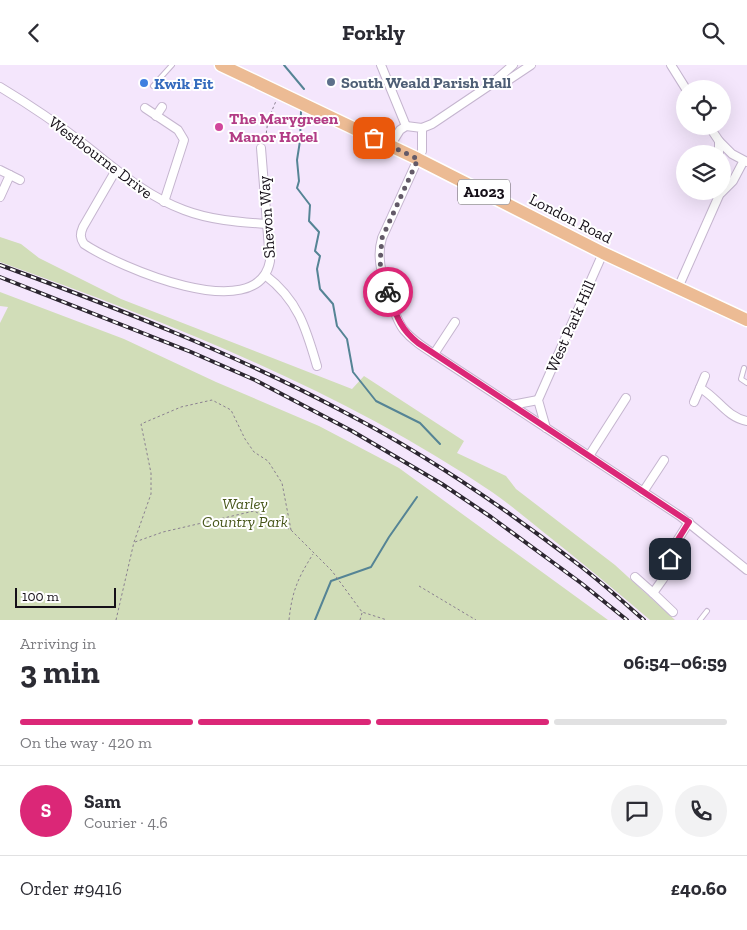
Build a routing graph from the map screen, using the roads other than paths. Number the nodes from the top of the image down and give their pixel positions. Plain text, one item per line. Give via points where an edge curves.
1 (172, 65) edge
2 (381, 65) edge
3 (513, 65) edge
4 (531, 65) edge
5 (671, 65) edge
6 (225, 66) edge
7 (680, 80) edge
8 (490, 85) junction
9 (153, 86) dead end
10 (0, 87) edge
11 (162, 107) dead end
12 (145, 108) dead end
13 (156, 115) junction
14 (406, 126) junction
15 (422, 128) junction
16 (714, 135) edge
17 (718, 141) junction
18 (718, 145) edge
19 (390, 146) junction
20 (261, 148) road end
21 (420, 155) junction
22 (745, 162) edge
23 (116, 169) junction
24 (0, 170) edge
25 (10, 175) junction
26 (20, 180) dead end
27 (731, 183) edge
28 (0, 197) edge
29 (717, 200) edge
30 (164, 202) junction
31 (266, 225) junction
32 (603, 253) junction
33 (265, 275) junction
34 (678, 288) junction
35 (747, 319) edge
36 (455, 322) dead end
37 (434, 354) junction
38 (318, 366) dead end
39 (744, 368) dead end
40 (705, 376) dead end
41 (747, 383) edge
42 (700, 388) junction
43 (626, 398) dead end
44 (538, 400) junction
45 (694, 402) dead end
46 (512, 405) junction
47 (747, 421) edge
48 (546, 428) junction
49 (589, 456) junction
50 (664, 460) dead end
51 (643, 492) junction
52 (689, 522) junction
53 (747, 570) edge
54 (635, 577) dead end
55 (653, 593) junction
56 (707, 611) dead end
57 (673, 612) dead end
58 (700, 620) edge

1 - 9 lane
2 - 14 street
3 - 8 street
4 - 8 street via 510,79
5 - 7 street
6 - 19 main road, London Road / A1023
8 - 15 street
10 - 23 street, Westbourne Drive via 46,116
11 - 13 street
12 - 13 street
13 - 30 street via 178,130 184,140
14 - 15 street
14 - 19 street
15 - 21 street
16 - 17 street
17 - 18 street
17 - 22 street
19 - 21 main road, London Road / A1023
20 - 31 street, Shevon Way
21 - 32 main road, London Road / A1023
21 - 37 street via 382,238 380,263 399,323 411,337
22 - 27 street
23 - 30 street, Westbourne Drive
23 - 33 street, Shevon Way via 80,234 84,244 150,276 211,291 229,292 246,288
24 - 25 street
25 - 26 street
25 - 28 street
29 - 34 street
30 - 31 street, Westbourne Drive via 203,216
31 - 33 street, Shevon Way via 270,261
32 - 34 main road, London Road / A1023
32 - 44 street, West Park Hill
33 - 38 street via 294,305 306,328
34 - 35 main road, London Road / A1023
36 - 37 street
37 - 46 street
39 - 41 lane via 741,379
40 - 42 street
42 - 45 street
42 - 47 street via 710,393 726,412
43 - 49 street
44 - 46 street
44 - 48 street
46 - 48 street
48 - 49 street
49 - 51 street
50 - 51 street
51 - 52 street
52 - 53 street
52 - 55 street via 677,541 663,579
54 - 55 street
55 - 57 street
56 - 58 lane

